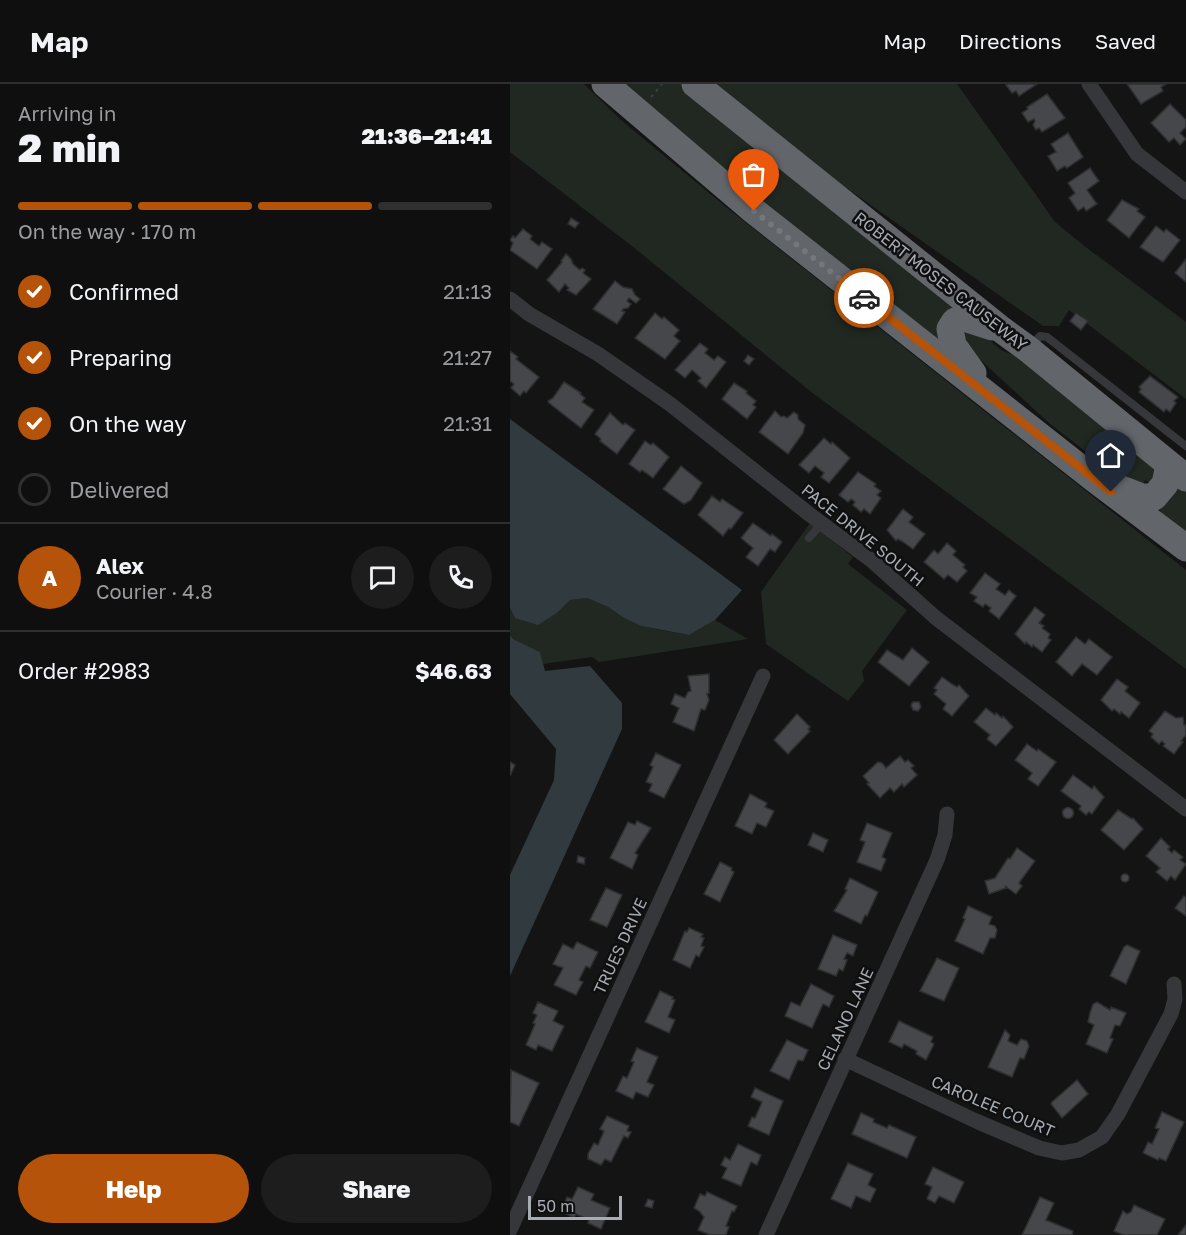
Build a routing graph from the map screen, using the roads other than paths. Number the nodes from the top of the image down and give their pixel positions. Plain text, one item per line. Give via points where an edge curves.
1 (605, 84) edge
2 (695, 84) edge
3 (1089, 84) edge
4 (1186, 192) edge
5 (510, 299) edge
6 (1002, 330) junction
7 (987, 394) junction
8 (1180, 463) edge
9 (1093, 478) junction
10 (822, 523) junction
11 (809, 538) dead end
12 (1186, 548) edge
13 (763, 676) dead end
14 (1186, 809) edge
15 (947, 814) dead end
16 (1174, 984) dead end
17 (845, 1059) junction
18 (510, 1230) edge
19 (766, 1235) edge

1 - 7 highway via 754,211
2 - 6 highway, ROBERT MOSES CAUSEWAY
3 - 4 street via 1137,154
5 - 10 street, PACE DRIVE SOUTH via 670,404
6 - 7 highway via 964,318 955,321 950,329 953,345
6 - 8 highway, ROBERT MOSES CAUSEWAY
7 - 9 highway
8 - 9 highway via 1158,494 1148,498
9 - 12 highway
10 - 11 lane
10 - 14 street, PACE DRIVE SOUTH via 936,618
13 - 18 street, TRUES DRIVE
15 - 17 street, CELANO LANE via 937,860
16 - 17 street, CAROLEE COURT via 1171,1014 1118,1114 1102,1137 1079,1150 1062,1153 1039,1148
17 - 19 street, CELANO LANE

